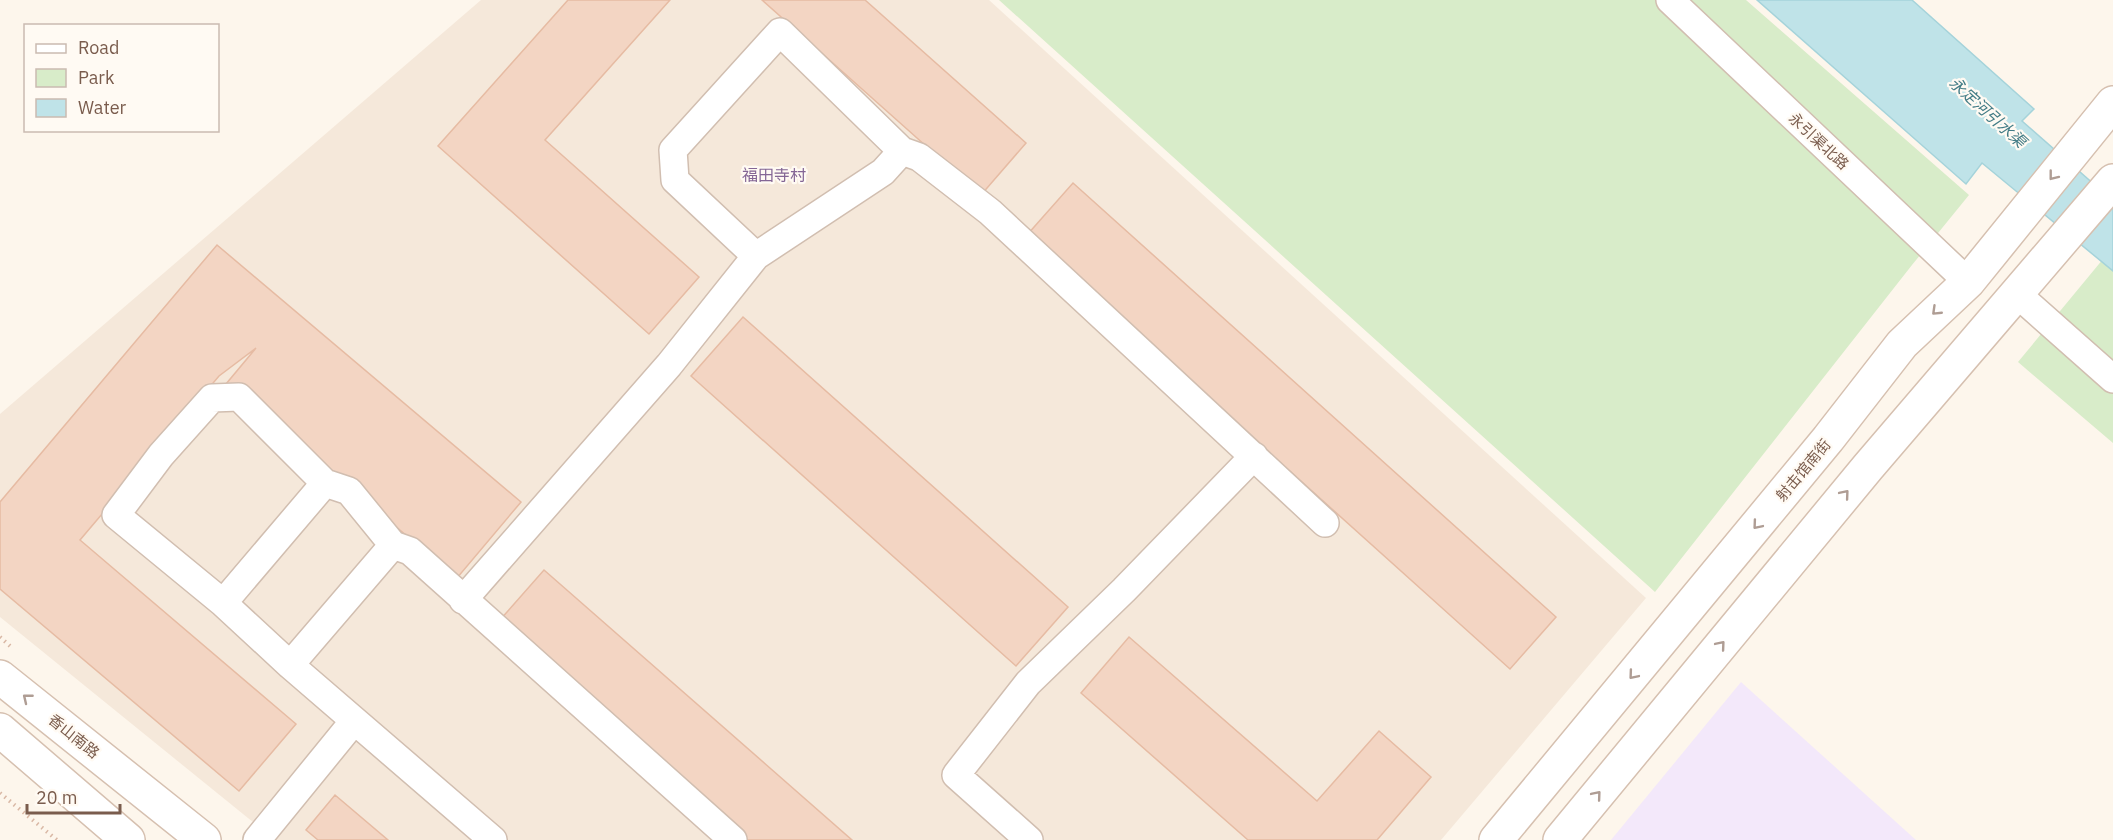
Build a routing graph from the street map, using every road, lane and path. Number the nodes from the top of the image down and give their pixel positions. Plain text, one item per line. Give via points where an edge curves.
1 (1670, 0) edge
2 (2113, 103) edge
3 (902, 151) junction
4 (2113, 181) edge
5 (756, 256) junction
6 (1968, 282) junction
7 (2016, 293) junction
8 (2113, 379) edge
9 (1254, 456) junction
10 (325, 483) junction
11 (1325, 523) dead end
12 (393, 544) junction
13 (463, 600) junction
14 (223, 603) junction
15 (290, 665) junction
16 (0, 677) edge
17 (354, 721) junction
18 (0, 730) edge
19 (0, 793) edge
20 (57, 840) edge
21 (128, 840) edge
22 (204, 840) edge
23 (257, 840) edge
24 (493, 840) edge
25 (733, 840) edge
26 (1029, 840) edge
27 (1496, 840) edge
28 (1560, 840) edge

1 - 6 street, 永引渠北路
2 -> 6 main road, 射击馆南街
3 - 5 street via 884,172
3 - 5 street via 780,32 673,150 675,180
3 - 9 street via 919,158 990,212
4 - 7 main road
5 - 13 street via 669,365
6 -> 27 main road, 射击馆南街 via 1902,344
7 - 8 street
28 -> 7 main road
9 - 11 street
9 - 26 street via 1028,683 956,775
10 - 12 street via 350,491
10 - 14 street
10 - 14 street via 239,398 212,399 161,455 116,514
12 - 13 street via 410,551
12 - 15 street
13 - 25 street
14 - 15 street
15 - 17 street
22 -> 16 main road, 香山南路
17 - 23 street
17 - 24 street
18 - 21 main road
19 - 20 path

